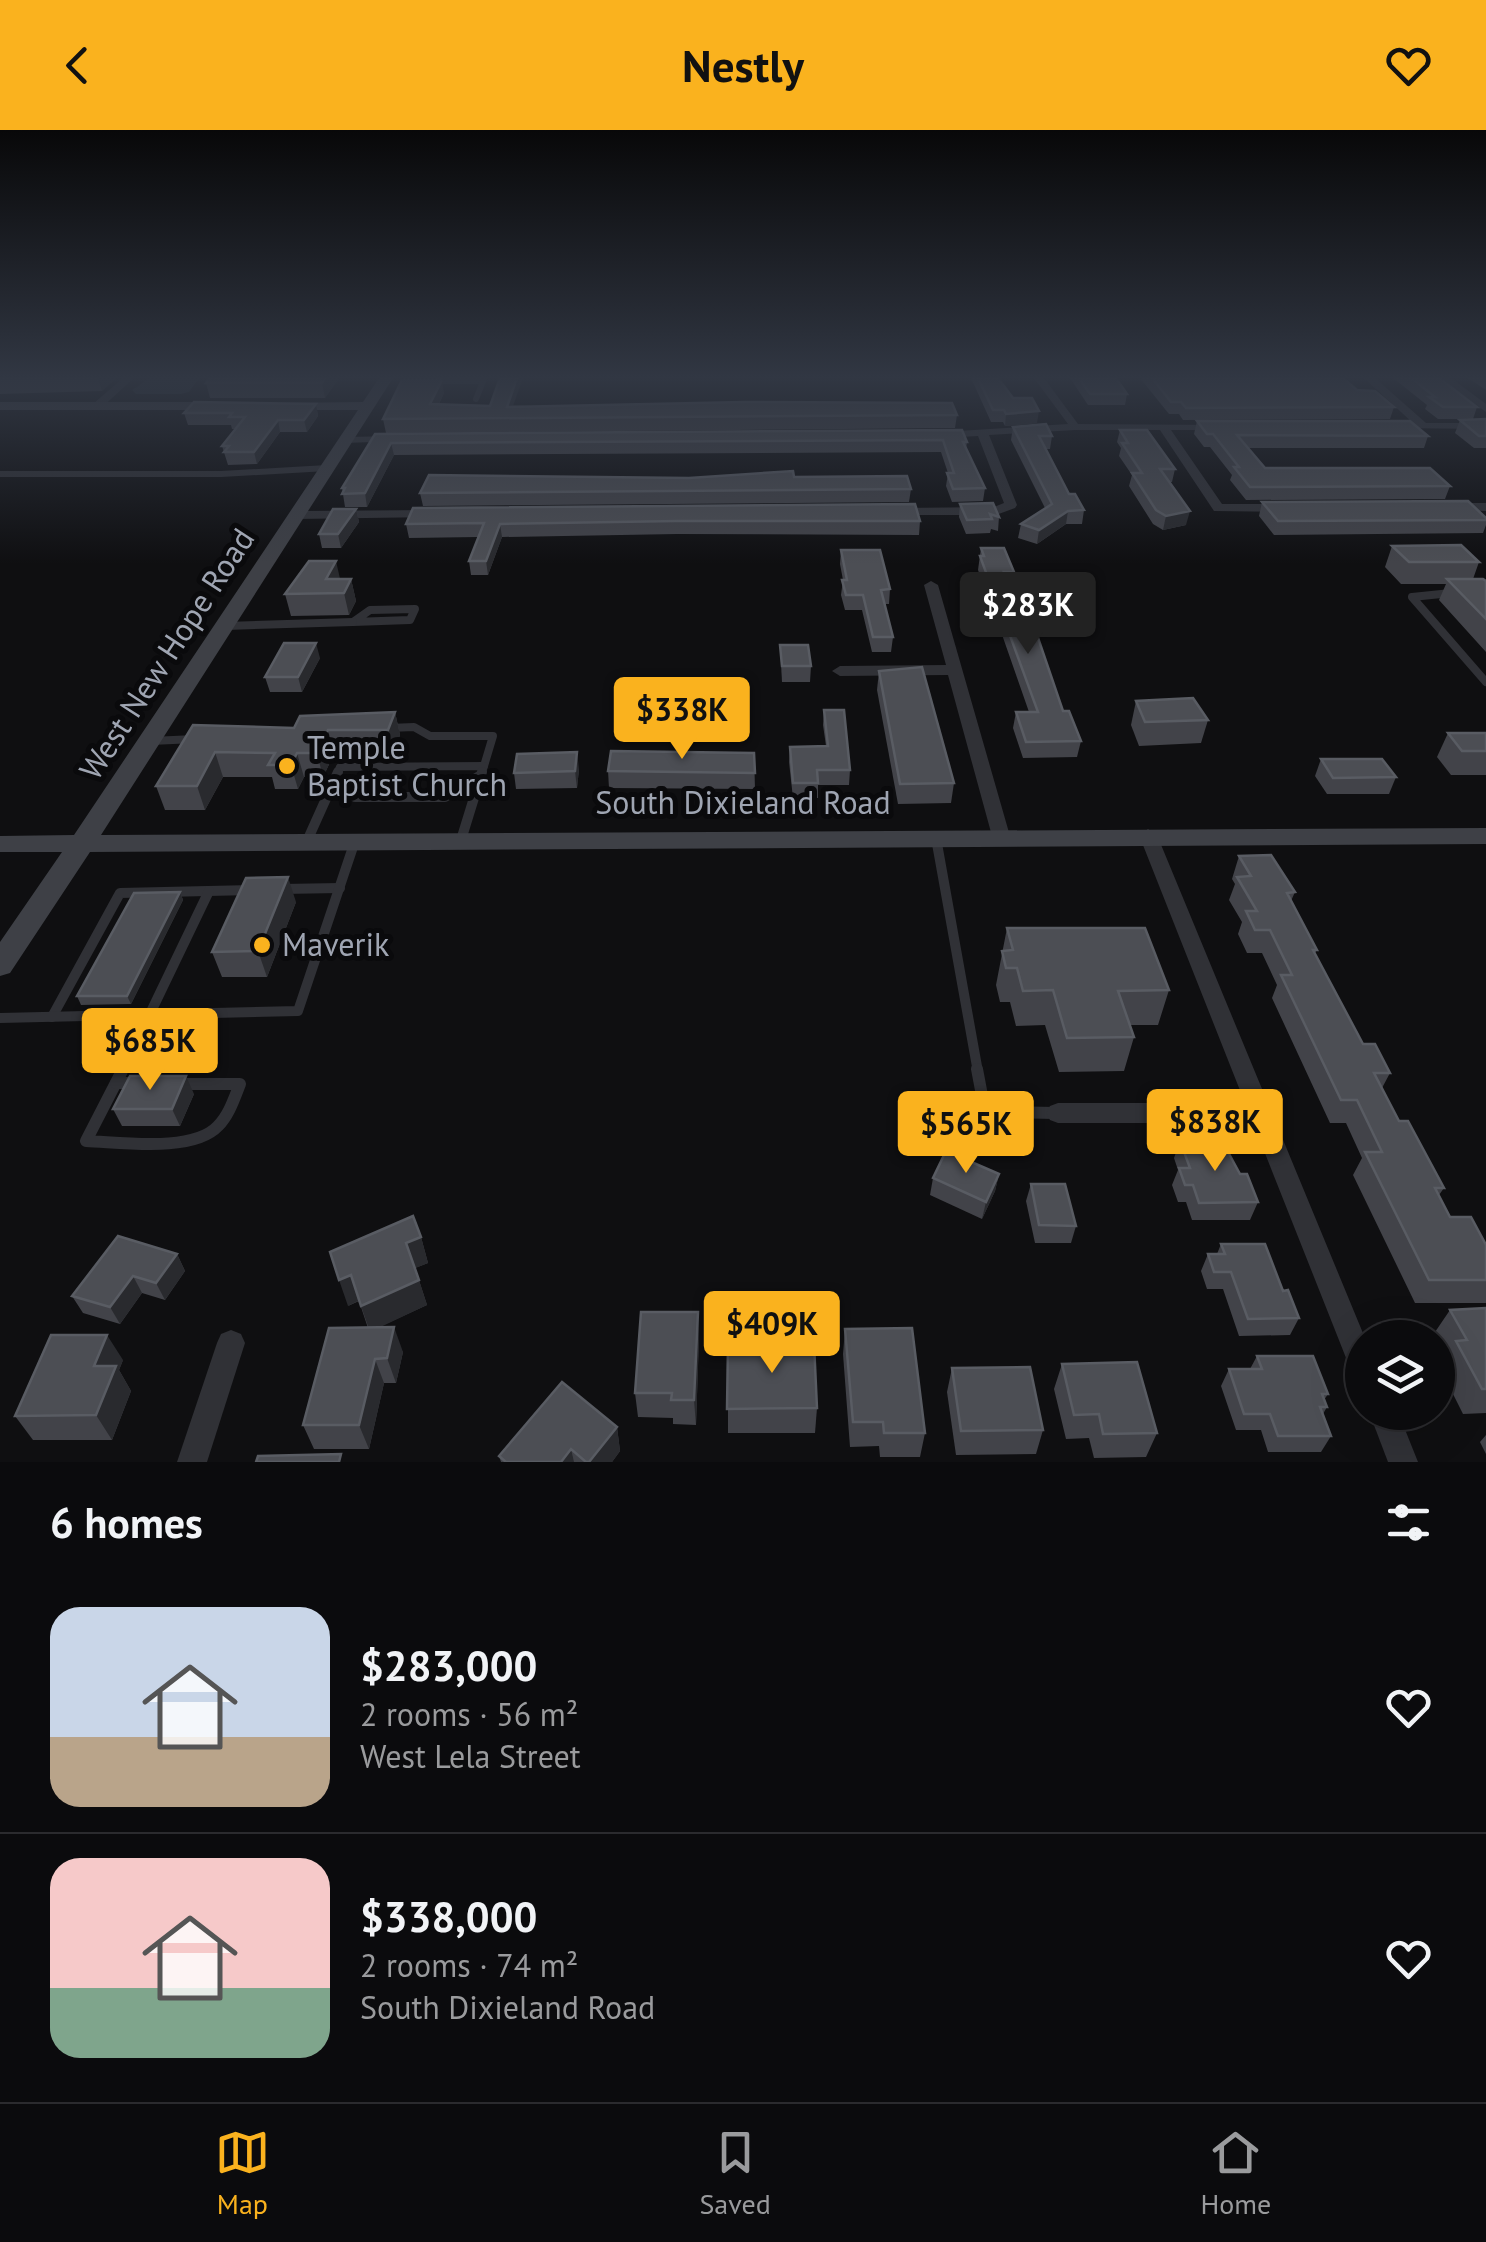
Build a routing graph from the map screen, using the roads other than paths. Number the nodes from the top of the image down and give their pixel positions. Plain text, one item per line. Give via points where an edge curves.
1 (345, 440) edge
2 (985, 440) edge
3 (1172, 440) edge
4 (327, 468) junction
5 (0, 474) edge
6 (1428, 507) edge
7 (1486, 507) edge
8 (1294, 508) edge
9 (876, 512) edge
10 (438, 514) edge
11 (297, 515) junction
12 (931, 585) dead end
13 (1467, 593) edge
14 (350, 624) junction
15 (226, 626) junction
16 (951, 670) junction
17 (840, 671) dead end
18 (1486, 682) edge
19 (379, 728) edge
20 (199, 739) edge
21 (151, 741) junction
22 (483, 771) junction
23 (335, 778) junction
24 (1001, 836) junction
25 (1148, 836) junction
26 (1486, 836) edge
27 (936, 837) junction
28 (461, 840) junction
29 (307, 841) junction
30 (356, 841) junction
31 (81, 842) junction
32 (0, 844) edge
33 (340, 888) junction
34 (209, 891) junction
35 (0, 964) edge
36 (152, 1014) junction
37 (52, 1016) junction
38 (0, 1018) edge
39 (116, 1083) junction
40 (152, 1084) edge
41 (169, 1084) edge
42 (1058, 1113) joint
43 (1261, 1113) junction
44 (1345, 1320) edge
45 (231, 1343) dead end
46 (1390, 1430) edge
47 (192, 1462) edge
48 (1403, 1462) edge

1 - 4 main road, West New Hope Road
2 - 9 street via 1012,500 1006,509
3 - 8 street via 1218,508
4 - 5 lane
4 - 11 main road, West New Hope Road
6 - 7 street
10 - 11 street
11 - 15 main road, West New Hope Road
12 - 16 street
13 - 18 lane via 1412,597
14 - 14 lane via 410,620 415,608 370,610
14 - 15 lane
15 - 21 main road, West New Hope Road
16 - 17 street
16 - 24 street
19 - 22 lane via 493,736
20 - 21 lane
21 - 31 main road, West New Hope Road
22 - 23 lane via 340,767
22 - 23 lane via 445,797 355,797
22 - 28 lane
23 - 29 lane
24 - 25 main road, South Dixieland Road
24 - 27 main road, South Dixieland Road
25 - 26 main road, South Dixieland Road
25 - 43 street
27 - 28 main road, South Dixieland Road
27 - 42 lane via 984,1106
28 - 30 main road, South Dixieland Road
29 - 30 main road, South Dixieland Road
29 - 31 main road, South Dixieland Road
30 - 33 lane
31 - 32 main road, South Dixieland Road
31 - 35 main road, West New Hope Road
33 - 34 lane
33 - 36 lane via 298,1010
34 - 36 lane
34 - 37 lane via 120,893
36 - 37 lane
36 - 39 lane
37 - 38 lane
39 - 40 lane
39 - 41 lane via 86,1142 192,1141 228,1114 240,1084
42 - 43 street
43 - 44 street
45 - 47 street
46 - 48 street

